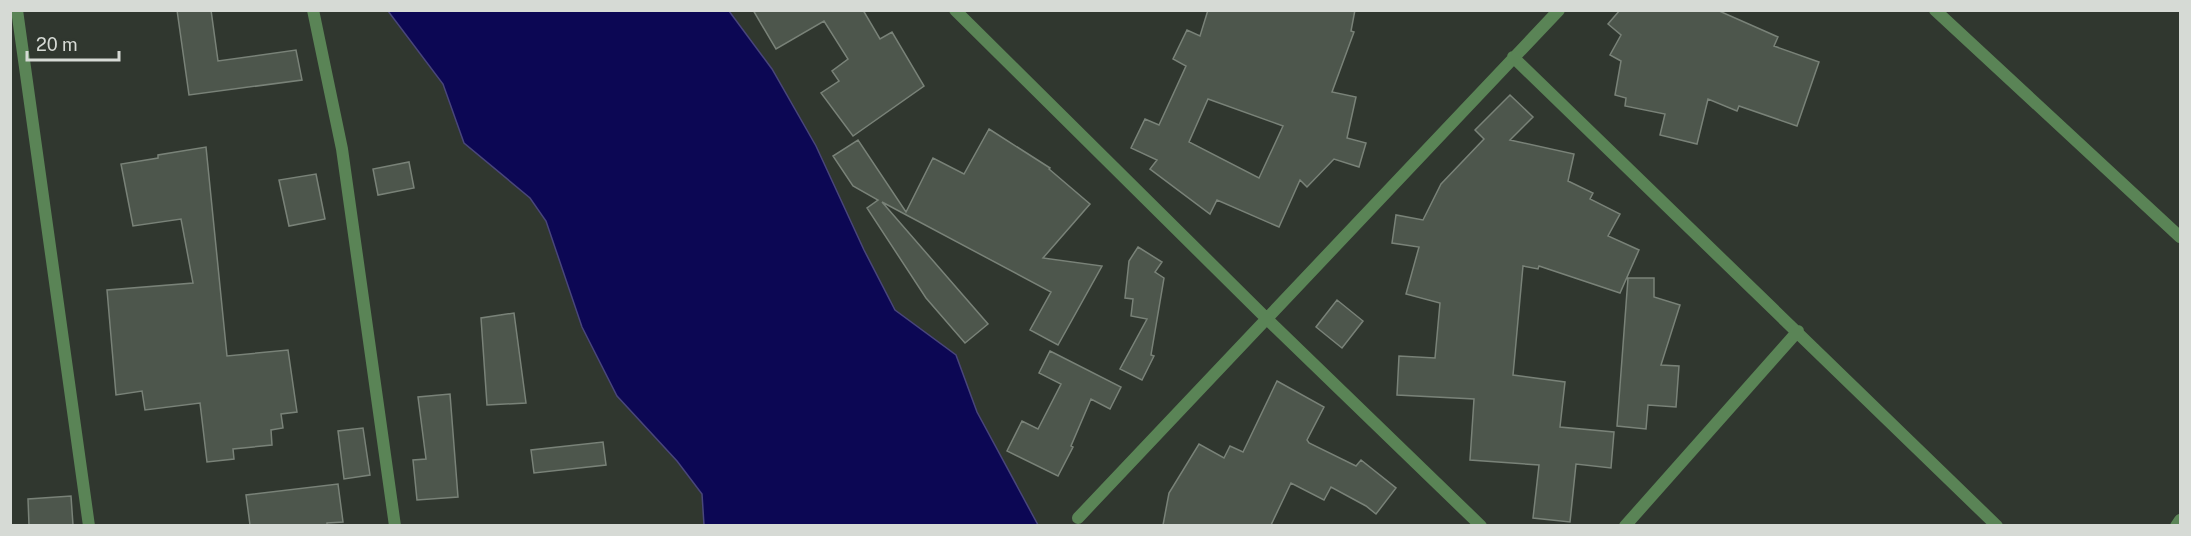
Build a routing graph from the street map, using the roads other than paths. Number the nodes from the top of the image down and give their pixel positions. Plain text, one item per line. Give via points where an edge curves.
1 (17, 10) edge
2 (313, 10) edge
3 (955, 10) edge
4 (1559, 10) edge
5 (1935, 10) edge
6 (1513, 57) junction
7 (2181, 237) edge
8 (1266, 318) junction
9 (1798, 331) junction
10 (1078, 518) dead end
11 (2181, 520) edge
12 (89, 525) edge
13 (394, 525) edge
14 (1481, 525) edge
15 (1625, 525) edge
16 (1997, 525) edge
17 (2176, 525) edge

1 - 12 street
2 - 13 street via 342,149
3 - 8 street
4 - 6 street
5 - 7 street
6 - 8 street
6 - 9 street
8 - 10 street
8 - 14 street
9 - 15 street
9 - 16 street
11 - 17 street

